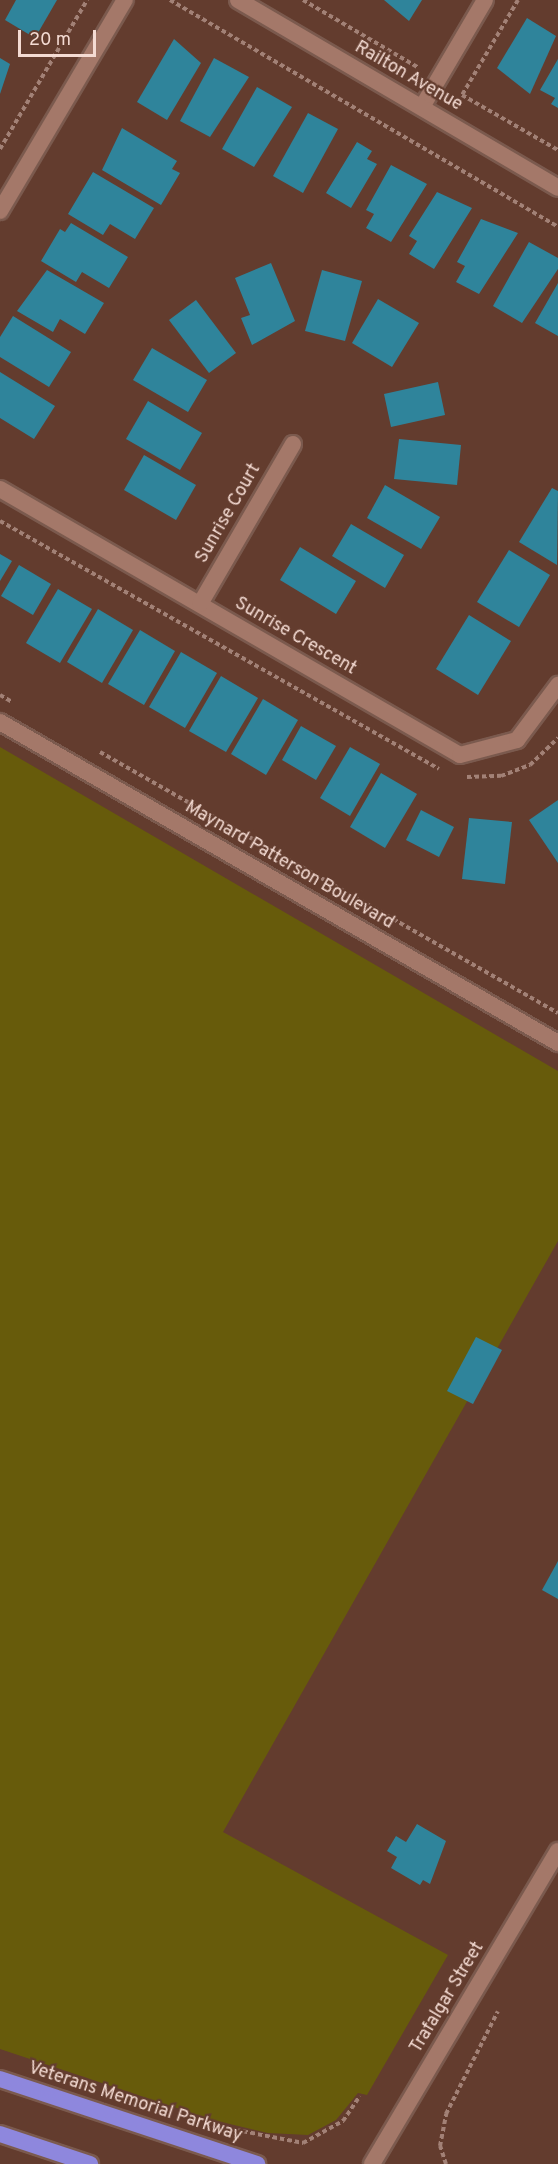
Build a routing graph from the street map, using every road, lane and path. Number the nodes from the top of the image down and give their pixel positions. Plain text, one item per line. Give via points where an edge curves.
1 (87, 0) edge
2 (125, 0) edge
3 (170, 0) edge
4 (238, 0) edge
5 (303, 0) edge
6 (485, 0) edge
7 (518, 0) edge
8 (419, 68) dead end
9 (422, 107) junction
10 (0, 149) edge
11 (558, 150) edge
12 (558, 188) edge
13 (0, 212) edge
14 (558, 227) edge
15 (293, 444) dead end
16 (0, 489) edge
17 (200, 604) junction
18 (558, 685) edge
19 (0, 695) edge
20 (21, 707) dead end
21 (0, 722) edge
22 (93, 748) dead end
23 (558, 1012) edge
24 (558, 1043) edge
25 (558, 1851) edge
26 (498, 2012) dead end
27 (0, 2079) edge
28 (360, 2096) dead end
29 (217, 2126) dead end
30 (0, 2134) edge
31 (90, 2164) edge
32 (257, 2164) edge
33 (372, 2164) edge
34 (446, 2164) edge

1 - 10 path
2 - 13 street
3 - 14 path
4 - 9 street, Railton Avenue
5 - 8 path
6 - 9 street
7 - 11 path via 462,94
9 - 12 street, Railton Avenue
15 - 17 street, Sunrise Court
16 - 17 street, Sunrise Crescent
17 - 18 street, Sunrise Crescent via 460,755 517,740
19 - 20 path
21 - 24 street, Maynard Patterson Boulevard
22 - 23 path
25 - 33 street, Trafalgar Street
26 - 34 path via 446,2114 440,2146
27 - 32 highway, Veterans Memorial Parkway
28 - 29 path via 343,2121 303,2143
30 - 31 highway

